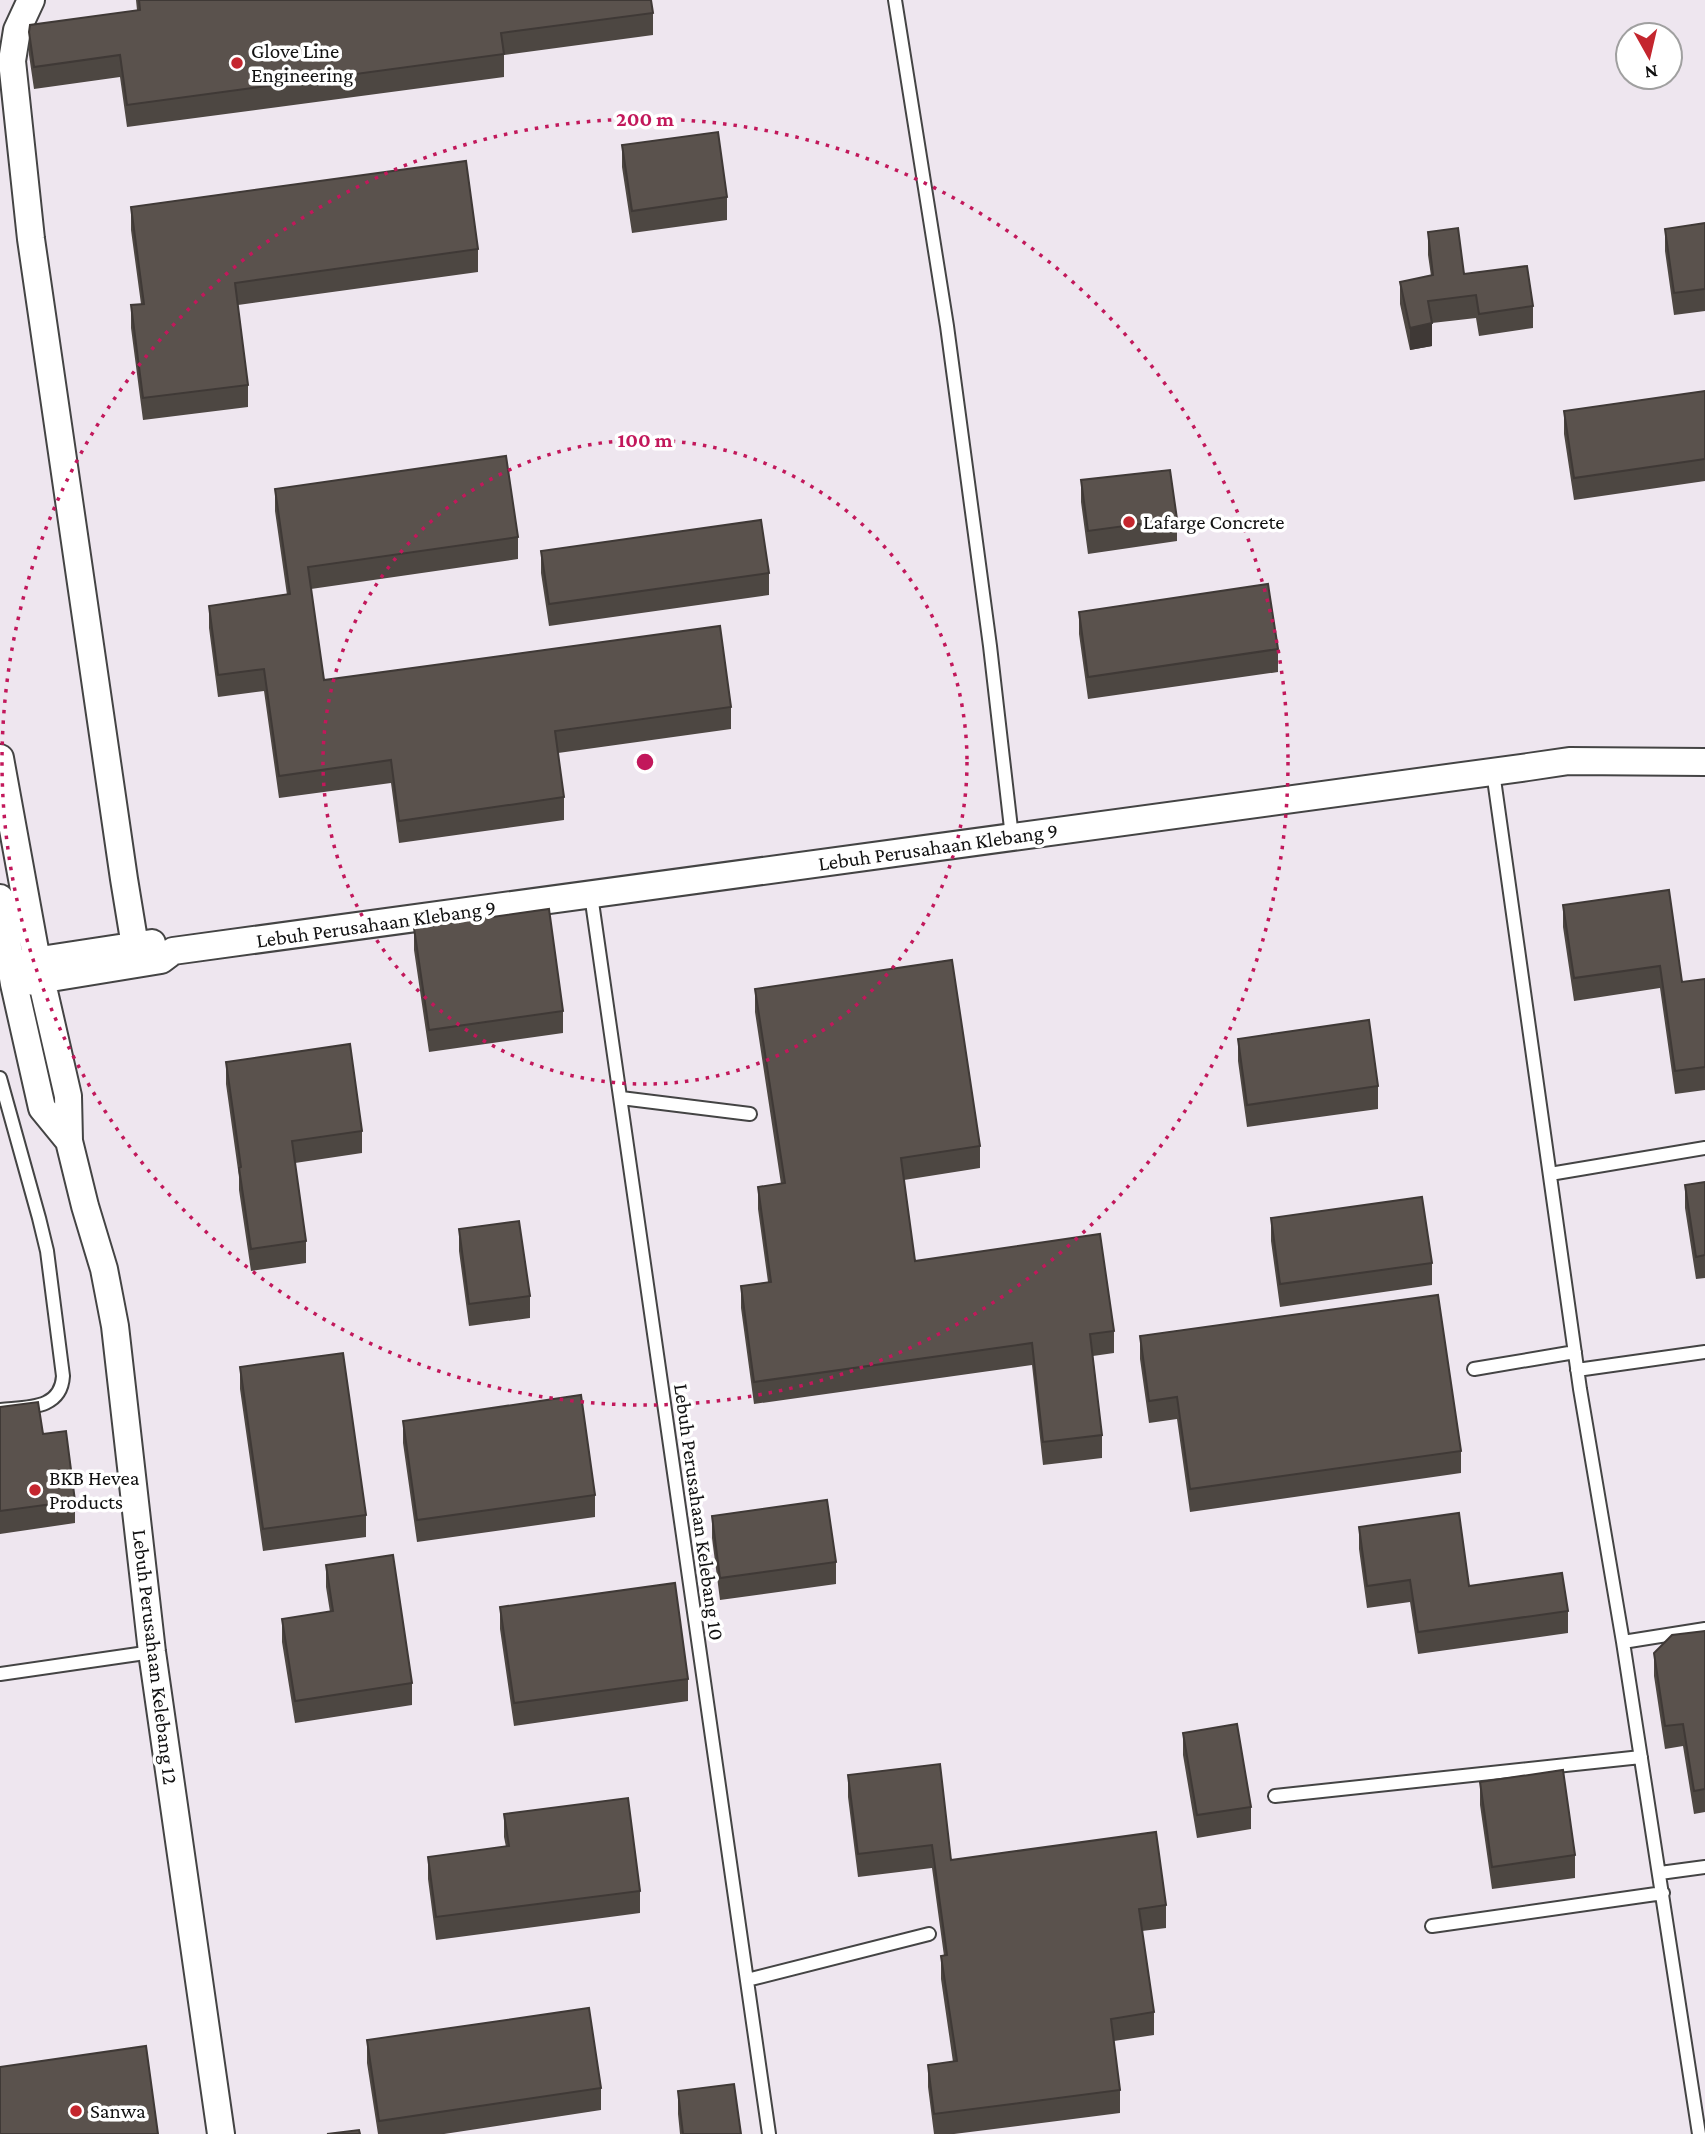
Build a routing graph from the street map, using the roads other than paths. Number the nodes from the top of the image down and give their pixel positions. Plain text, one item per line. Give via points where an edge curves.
1 (31, 0) edge
2 (895, 0) edge
3 (0, 758) edge
4 (1705, 762) edge
5 (1493, 772) junction
6 (1012, 837) junction
7 (591, 895) junction
8 (0, 898) edge
9 (135, 946) junction
10 (173, 951) junction
11 (8, 961) edge
12 (39, 970) junction
13 (0, 1078) edge
14 (621, 1098) junction
15 (750, 1114) dead end
16 (69, 1141) junction
17 (1705, 1148) edge
18 (1550, 1174) junction
19 (1575, 1352) junction
20 (1705, 1352) edge
21 (1474, 1369) dead end
22 (1577, 1370) junction
23 (0, 1410) edge
24 (1705, 1629) edge
25 (1623, 1642) junction
26 (152, 1652) junction
27 (0, 1674) edge
28 (1641, 1757) junction
29 (1275, 1796) dead end
30 (1705, 1867) edge
31 (1660, 1873) junction
32 (1663, 1893) junction
33 (1432, 1927) dead end
34 (929, 1934) dead end
35 (747, 1980) junction
36 (221, 2134) edge
37 (769, 2134) edge
38 (1699, 2134) edge

1 - 9 street via 17,30 12,61 28,211
2 - 6 lane via 947,326
3 - 12 street, Lebuh Perusahaan Kelebang 12
4 - 5 street, Lebuh Perusahaan Klebang 9 via 1569,761
5 - 6 street, Lebuh Perusahaan Klebang 9
5 - 18 lane
6 - 7 street, Lebuh Perusahaan Klebang 9
7 - 10 street, Lebuh Perusahaan Klebang 9
7 - 14 lane, Lebuh Perusahaan Kelebang 10
8 - 11 street, Lebuh Perusahaan Kelebang 12
9 - 10 street, Lebuh Perusahaan Klebang 9 via 159,942
9 - 12 street, Lebuh Perusahaan Klebang 9
10 - 12 street, Lebuh Perusahaan Klebang 9 via 161,960
11 - 12 street, Lebuh Perusahaan Klebang 9
11 - 16 street, Lebuh Perusahaan Kelebang 12 via 42,1108
12 - 16 street, Lebuh Perusahaan Kelebang 12 via 68,1096
13 - 23 lane via 47,1251 63,1376 58,1395 51,1401
14 - 15 lane
14 - 35 lane, Lebuh Perusahaan Kelebang 10
16 - 26 street, Lebuh Perusahaan Kelebang 12 via 116,1326
17 - 18 lane
18 - 19 lane
19 - 21 lane
19 - 22 lane
20 - 22 lane
22 - 25 lane
24 - 25 lane
25 - 28 lane
26 - 27 lane
26 - 36 street, Lebuh Perusahaan Kelebang 12
28 - 29 lane
28 - 31 lane
30 - 31 lane
31 - 32 lane
32 - 33 lane
32 - 38 lane
34 - 35 lane
35 - 37 lane, Lebuh Perusahaan Kelebang 10

